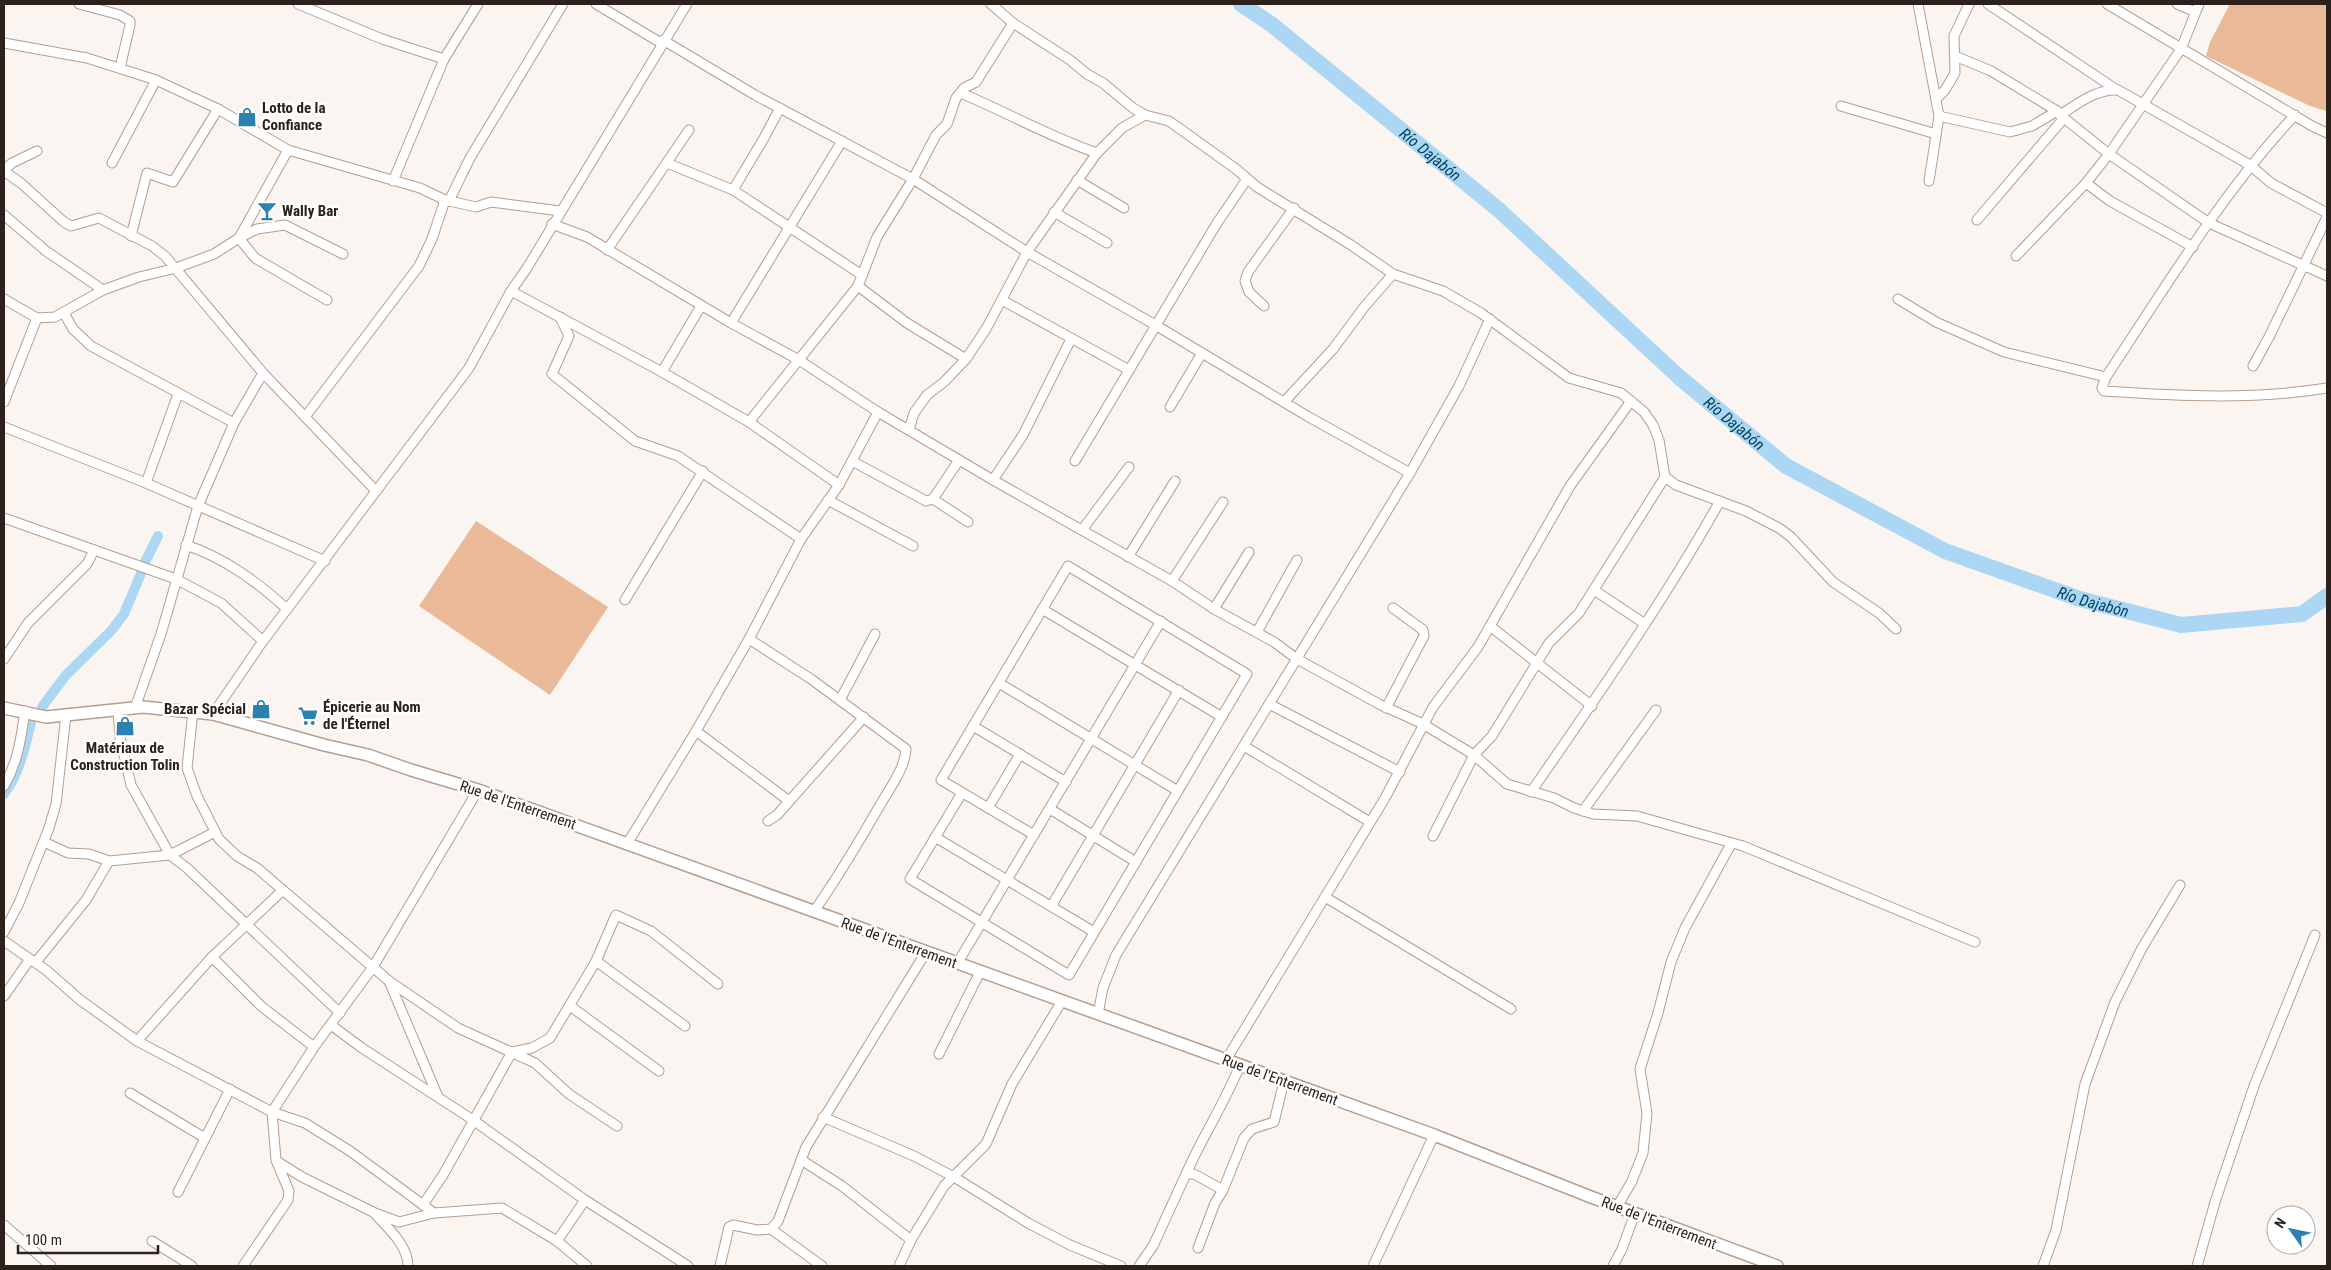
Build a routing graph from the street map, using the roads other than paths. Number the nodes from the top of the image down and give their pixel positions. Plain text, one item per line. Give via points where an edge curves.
1 (79, 4) edge
2 (298, 4) edge
3 (478, 4) edge
4 (563, 4) edge
5 (596, 4) edge
6 (687, 4) edge
7 (991, 4) edge
8 (1918, 4) edge
9 (1969, 4) edge
10 (1988, 4) edge
11 (2107, 4) edge
12 (2178, 4) edge
13 (2197, 8) edge
14 (1013, 23) junction
15 (662, 42) junction
16 (4, 43) edge
17 (2180, 49) junction
18 (1955, 56) junction
19 (444, 59) junction
20 (120, 68) junction
21 (156, 80) junction
22 (2118, 90) junction
23 (961, 93) junction
24 (1936, 99) junction
25 (2143, 104) junction
26 (1841, 106) dead end
27 (780, 108) junction
28 (218, 109) junction
29 (1145, 115) junction
30 (2060, 115) junction
31 (2295, 115) junction
32 (1938, 116) junction
33 (689, 130) dead end
34 (2327, 133) edge
35 (1936, 134) junction
36 (842, 141) junction
37 (36, 150) dead end
38 (288, 150) junction
39 (1097, 153) junction
40 (2109, 154) junction
41 (112, 163) dead end
42 (667, 163) junction
43 (2250, 165) junction
44 (4, 170) edge
45 (913, 179) junction
46 (1247, 179) junction
47 (1077, 180) junction
48 (393, 181) junction
49 (1929, 182) dead end
50 (2086, 183) junction
51 (733, 190) junction
52 (447, 201) junction
53 (1124, 208) dead end
54 (1294, 208) junction
55 (560, 211) junction
56 (1054, 212) junction
57 (4, 215) edge
58 (2327, 215) edge
59 (1977, 220) dead end
60 (2209, 223) junction
61 (552, 224) junction
62 (790, 227) junction
63 (131, 236) junction
64 (239, 238) junction
65 (1107, 243) dead end
66 (2193, 247) junction
67 (607, 250) junction
68 (1027, 252) junction
69 (342, 254) dead end
70 (2016, 256) dead end
71 (2304, 265) junction
72 (176, 268) junction
73 (1393, 274) junction
74 (862, 275) junction
75 (2327, 276) edge
76 (858, 286) junction
77 (103, 290) junction
78 (511, 291) junction
79 (4, 298) edge
80 (1898, 299) dead end
81 (327, 300) dead end
82 (1002, 300) junction
83 (701, 306) junction
84 (1264, 306) dead end
85 (64, 313) junction
86 (560, 317) junction
87 (37, 318) junction
88 (1490, 319) junction
89 (731, 323) junction
90 (1156, 325) junction
91 (1071, 339) junction
92 (1202, 353) junction
93 (966, 359) junction
94 (799, 360) junction
95 (2253, 366) dead end
96 (1129, 370) junction
97 (662, 372) junction
98 (263, 373) junction
99 (2106, 377) junction
100 (2327, 388) edge
101 (178, 394) junction
102 (1632, 401) junction
103 (4, 402) edge
104 (1284, 402) junction
105 (1170, 407) dead end
106 (878, 412) junction
107 (305, 417) junction
108 (750, 422) junction
109 (234, 423) junction
110 (4, 427) edge
111 (908, 430) junction
112 (959, 460) junction
113 (852, 461) junction
114 (1075, 462) dead end
115 (1128, 467) dead end
116 (703, 471) junction
117 (1410, 473) junction
118 (1665, 477) junction
119 (993, 480) junction
120 (1175, 481) dead end
121 (146, 483) junction
122 (839, 485) junction
123 (376, 491) junction
124 (933, 499) junction
125 (828, 500) junction
126 (1720, 501) junction
127 (1222, 502) dead end
128 (198, 506) junction
129 (4, 518) edge
130 (968, 522) dead end
131 (1082, 530) junction
132 (801, 540) junction
133 (186, 545) junction
134 (913, 546) dead end
135 (94, 550) junction
136 (1249, 552) dead end
137 (1128, 556) junction
138 (1297, 560) dead end
139 (325, 561) junction
140 (176, 579) junction
141 (1172, 581) junction
142 (1594, 590) junction
143 (625, 600) dead end
144 (1393, 608) dead end
145 (1042, 609) junction
146 (1214, 609) junction
147 (287, 610) junction
148 (1161, 621) junction
149 (1646, 624) junction
150 (1490, 626) junction
151 (1896, 629) dead end
152 (1257, 632) junction
153 (875, 634) dead end
154 (749, 639) junction
155 (263, 641) junction
156 (4, 659) edge
157 (1297, 659) junction
158 (1537, 662) junction
159 (1135, 664) junction
160 (998, 683) junction
161 (1179, 690) junction
162 (840, 700) junction
163 (1269, 704) junction
164 (1592, 706) junction
165 (4, 708) edge
166 (135, 708) junction
167 (1386, 708) junction
168 (1656, 710) dead end
169 (24, 711) junction
170 (118, 711) junction
171 (193, 711) junction
172 (213, 714) junction
173 (66, 716) junction
174 (1222, 717) junction
175 (864, 718) junction
176 (1423, 724) junction
177 (973, 726) junction
178 (696, 731) junction
179 (1092, 738) junction
180 (1244, 746) junction
181 (1020, 754) junction
182 (1474, 755) junction
183 (1136, 764) junction
184 (1400, 772) junction
185 (1066, 782) junction
186 (4, 786) edge
187 (478, 790) junction
188 (1178, 791) junction
189 (1531, 792) junction
190 (962, 793) junction
191 (789, 801) junction
192 (988, 808) junction
193 (1050, 809) junction
194 (1584, 811) junction
195 (768, 821) dead end
196 (1370, 822) junction
197 (215, 832) junction
198 (1034, 835) junction
199 (1094, 835) junction
200 (1433, 836) dead end
201 (935, 837) junction
202 (44, 842) junction
203 (626, 844) junction
204 (1731, 844) junction
205 (170, 855) junction
206 (109, 860) junction
207 (1136, 862) junction
208 (1008, 879) junction
209 (2180, 885) dead end
210 (283, 890) junction
211 (1325, 897) junction
212 (1052, 906) junction
213 (814, 911) junction
214 (982, 922) junction
215 (247, 926) junction
216 (4, 932) edge
217 (1094, 932) junction
218 (2315, 935) dead end
219 (4, 941) edge
220 (1975, 942) dead end
221 (926, 952) junction
222 (212, 957) junction
223 (33, 960) junction
224 (596, 961) junction
225 (957, 964) junction
226 (373, 968) junction
227 (980, 972) junction
228 (389, 981) junction
229 (718, 984) dead end
230 (4, 996) edge
231 (1062, 1001) junction
232 (570, 1006) junction
233 (1511, 1009) dead end
234 (340, 1013) junction
235 (1098, 1014) junction
236 (331, 1025) junction
237 (685, 1026) dead end
238 (137, 1041) junction
239 (314, 1047) junction
240 (512, 1052) junction
241 (939, 1054) dead end
242 (1226, 1060) junction
243 (1240, 1065) junction
244 (659, 1071) dead end
245 (1284, 1081) junction
246 (230, 1089) junction
247 (130, 1093) dead end
248 (438, 1097) junction
249 (272, 1112) junction
250 (823, 1117) junction
251 (473, 1120) junction
252 (617, 1126) dead end
253 (1434, 1135) junction
254 (205, 1138) junction
255 (276, 1160) junction
256 (803, 1161) junction
257 (1186, 1174) junction
258 (954, 1176) junction
259 (1222, 1190) junction
260 (178, 1192) dead end
261 (586, 1200) junction
262 (423, 1205) junction
263 (1617, 1207) junction
264 (374, 1213) junction
265 (434, 1213) junction
266 (1634, 1213) junction
267 (4, 1227) edge
268 (771, 1229) junction
269 (911, 1240) junction
270 (152, 1241) dead end
271 (557, 1241) junction
272 (1198, 1248) dead end
273 (51, 1266) edge
274 (192, 1266) edge
275 (243, 1266) edge
276 (408, 1266) edge
277 (587, 1266) edge
278 (688, 1266) edge
279 (720, 1266) edge
280 (822, 1266) edge
281 (899, 1266) edge
282 (1121, 1266) edge
283 (1139, 1266) edge
284 (1374, 1266) edge
285 (1613, 1266) edge
286 (1777, 1266) edge
287 (2043, 1266) edge
288 (2197, 1266) edge

1 - 20 street via 120,15 130,21
2 - 19 street via 382,39
3 - 19 street
4 - 52 street
5 - 15 street
6 - 15 street
7 - 14 street
8 - 24 street
9 - 18 street via 1954,36
10 - 22 street
11 - 17 street
12 - 13 street
13 - 17 street
14 - 23 street via 976,82
14 - 29 street
15 - 27 street
15 - 55 street
16 - 20 street via 88,58
17 - 25 street
17 - 31 street
18 - 24 street via 1955,73
18 - 30 street via 1990,71
19 - 48 street
20 - 21 street
21 - 28 street
21 - 41 street
22 - 25 street
22 - 30 street via 2092,95
23 - 39 street
23 - 45 street via 947,124 936,135
24 - 32 street
25 - 40 street
25 - 43 street
26 - 35 street
27 - 36 street
27 - 51 street
28 - 38 street
28 - 63 street via 172,182 148,172
29 - 39 street via 1110,137
29 - 46 street via 1169,122
30 - 32 street via 2010,132
30 - 40 street
30 - 59 street
31 - 34 street
31 - 43 street
32 - 35 street
33 - 42 street
35 - 49 street
36 - 45 street
36 - 62 street
37 - 44 street via 12,162
38 - 48 street
38 - 64 street
39 - 47 street
40 - 50 street
40 - 60 street
42 - 51 street
42 - 67 street
43 - 58 street via 2271,183
43 - 60 street
44 - 63 street via 71,226 99,218
45 - 68 street
45 - 74 street via 877,237
46 - 54 street
46 - 90 street
47 - 53 street
47 - 56 street
48 - 52 street via 420,188
50 - 66 street via 2110,201
50 - 70 street
51 - 62 street
52 - 55 street via 476,207 491,202
52 - 107 street via 419,266
54 - 73 street
54 - 84 street via 1244,280 1249,292
55 - 61 street
56 - 65 street
56 - 68 street
57 - 77 street via 46,251
58 - 71 street
60 - 66 street
60 - 71 street
61 - 67 street via 586,237
61 - 78 street
62 - 74 street
62 - 89 street
63 - 72 street via 159,251
64 - 69 street via 257,229 285,225
64 - 72 street via 214,254
64 - 81 street via 254,258
66 - 99 street
67 - 83 street
68 - 82 street
68 - 90 street
71 - 75 street
71 - 95 street
72 - 77 street via 139,276
72 - 98 street
73 - 88 street via 1443,291
73 - 104 street via 1333,349
74 - 76 street
76 - 93 street via 907,323
76 - 94 street
77 - 85 street
78 - 86 street
78 - 123 street via 469,368
79 - 87 street
80 - 99 street via 1936,322 2004,352
82 - 91 street
82 - 93 street
83 - 89 street
83 - 97 street
85 - 87 street
85 - 101 street via 73,329 91,346
86 - 97 street
86 - 116 street via 569,336 552,374 635,441 678,456
87 - 103 street
88 - 102 street via 1561,374 1621,393
88 - 117 street via 1459,386
89 - 94 street
90 - 92 street
90 - 96 street
91 - 96 street
91 - 119 street via 1023,435
92 - 104 street
92 - 105 street
93 - 111 street via 927,395 914,413
94 - 106 street
94 - 108 street
96 - 114 street
97 - 108 street
98 - 107 street
98 - 109 street
99 - 100 street via 2102,385 2104,390 2159,394 2243,394
101 - 109 street
101 - 121 street
102 - 118 street via 1644,412 1659,440
102 - 150 street via 1570,486
104 - 117 street
106 - 111 street
106 - 113 street
107 - 123 street
108 - 122 street
109 - 128 street
110 - 121 street
111 - 112 street
112 - 119 street
112 - 124 street
113 - 122 street
113 - 124 street via 926,501
115 - 131 street
116 - 132 street
116 - 143 street
117 - 157 street
118 - 126 street
118 - 142 street
119 - 131 street
120 - 137 street
121 - 128 street
122 - 125 street
123 - 139 street
124 - 130 street
125 - 132 street
125 - 134 street
126 - 149 street
126 - 151 street via 1779,528 1832,582 1879,613
127 - 141 street
128 - 133 street
128 - 139 street
129 - 135 street
131 - 137 street
132 - 154 street
133 - 140 street
133 - 147 street via 211,553 241,572
135 - 140 street
135 - 156 street via 87,564 28,623
136 - 146 street
137 - 141 street
138 - 152 street
139 - 147 street
140 - 155 street via 221,603
140 - 166 street via 162,634
141 - 146 street
142 - 149 street
142 - 158 street via 1579,613 1549,643
144 - 167 street via 1418,625 1424,636
145 - 148 street via 1068,566
145 - 159 street
145 - 160 street
146 - 152 street
147 - 155 street
148 - 159 street
148 - 174 street via 1247,674
149 - 164 street
150 - 158 street
150 - 176 street
152 - 157 street
153 - 162 street
154 - 162 street
154 - 178 street
155 - 172 street
157 - 163 street
157 - 167 street
158 - 164 street
158 - 182 street via 1492,736
159 - 161 street
159 - 179 street
160 - 177 street
160 - 179 street
161 - 174 street
161 - 183 street
162 - 175 street
163 - 180 street
163 - 184 street
164 - 189 street
165 - 169 street, Rue de l'Enterrement
166 - 170 street, Rue de l'Enterrement
166 - 171 street, Rue de l'Enterrement
167 - 176 street
168 - 194 street
169 - 173 street, Rue de l'Enterrement via 46,717
169 - 186 street via 21,744 13,771
170 - 173 street, Rue de l'Enterrement
170 - 205 street via 120,737 131,784
171 - 172 street, Rue de l'Enterrement
171 - 197 street via 187,768
172 - 187 street, Rue de l'Enterrement via 368,754
173 - 202 street via 56,804
174 - 188 street
175 - 191 street
175 - 213 street via 906,749 906,760 839,877
176 - 182 street
176 - 184 street
177 - 181 street
177 - 190 street via 941,780
178 - 191 street
178 - 203 street
179 - 183 street
179 - 185 street
180 - 196 street
180 - 235 street via 1116,955 1103,988
181 - 185 street
181 - 192 street
182 - 189 street via 1507,784
182 - 200 street
183 - 188 street
183 - 199 street
184 - 196 street
185 - 193 street
187 - 203 street, Rue de l'Enterrement
187 - 226 street
188 - 207 street
189 - 194 street
190 - 192 street
190 - 201 street
191 - 195 street
192 - 198 street
193 - 198 street
193 - 199 street
194 - 204 street via 1606,816 1637,816
196 - 211 street
197 - 205 street
197 - 210 street via 237,856
198 - 208 street
199 - 207 street
199 - 212 street
201 - 208 street
201 - 214 street via 910,879
202 - 206 street via 68,853 89,854
202 - 216 street
203 - 213 street, Rue de l'Enterrement
204 - 220 street via 1802,869
204 - 263 street via 1671,962 1640,1069 1646,1113 1643,1154
205 - 206 street
205 - 215 street via 188,868
206 - 223 street via 86,900
207 - 217 street
208 - 212 street
208 - 214 street
209 - 287 street via 2142,948 2108,1020 2085,1084 2056,1230
210 - 215 street
210 - 226 street
211 - 233 street
211 - 242 street
212 - 217 street
213 - 221 street, Rue de l'Enterrement
214 - 217 street via 1069,975
214 - 225 street
215 - 222 street
215 - 234 street
218 - 288 street via 2254,1086
219 - 223 street
221 - 225 street, Rue de l'Enterrement
221 - 250 street
222 - 238 street
222 - 239 street via 261,1006
223 - 230 street
223 - 238 street via 79,999
224 - 229 street via 616,915 651,931
224 - 232 street
224 - 237 street
225 - 227 street, Rue de l'Enterrement
226 - 228 street
226 - 234 street
227 - 231 street, Rue de l'Enterrement
227 - 241 street
228 - 240 street via 458,1028
228 - 248 street
231 - 235 street, Rue de l'Enterrement
231 - 258 street via 1012,1084 986,1144
232 - 240 street via 550,1038 532,1048
232 - 244 street
234 - 236 street
235 - 242 street, Rue de l'Enterrement
236 - 239 street
236 - 248 street
238 - 246 street
239 - 249 street
240 - 251 street
240 - 252 street via 535,1063 569,1094
242 - 243 street, Rue de l'Enterrement
243 - 245 street, Rue de l'Enterrement
243 - 257 street
245 - 253 street, Rue de l'Enterrement
245 - 259 street via 1274,1122 1252,1129 1244,1138
246 - 249 street
246 - 254 street
247 - 254 street
248 - 251 street
249 - 255 street
249 - 262 street via 305,1123 350,1151
250 - 256 street via 806,1147
250 - 258 street
251 - 261 street
251 - 262 street
253 - 263 street, Rue de l'Enterrement
253 - 284 street
254 - 260 street
255 - 264 street
255 - 275 street via 289,1191 288,1200
256 - 268 street via 778,1221
256 - 269 street via 842,1186
257 - 259 street via 1194,1174
257 - 283 street via 1153,1246
258 - 269 street via 944,1186
258 - 282 street via 1028,1223
259 - 272 street
261 - 271 street
261 - 278 street
262 - 265 street
263 - 266 street, Rue de l'Enterrement
264 - 265 street via 399,1222
264 - 276 street via 396,1237
265 - 271 street via 502,1208
266 - 285 street
266 - 286 street, Rue de l'Enterrement
267 - 273 street
268 - 279 street via 729,1227
268 - 280 street
269 - 281 street
270 - 274 street
271 - 277 street

